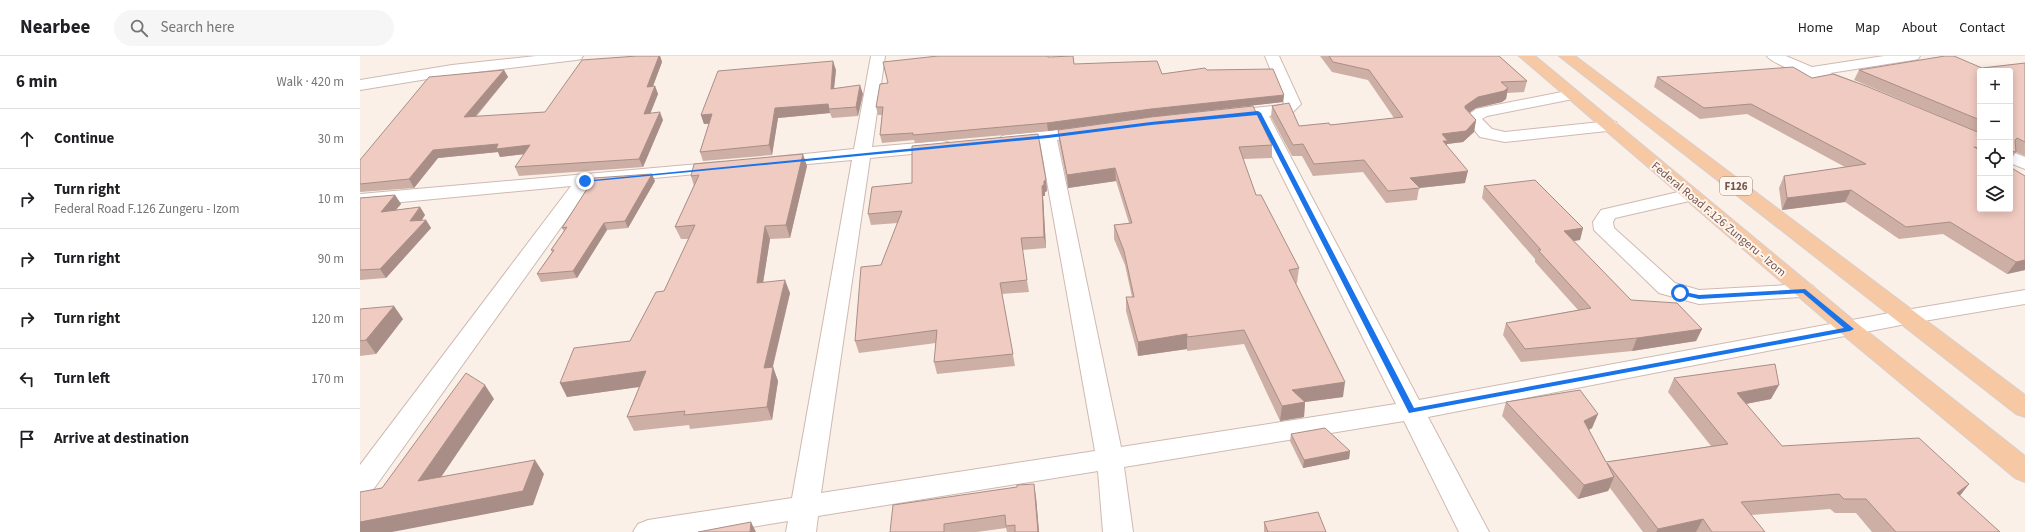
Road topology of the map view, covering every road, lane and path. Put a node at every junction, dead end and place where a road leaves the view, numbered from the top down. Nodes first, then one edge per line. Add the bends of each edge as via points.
1 (478, 56) edge
2 (576, 56) edge
3 (878, 56) edge
4 (1272, 56) edge
5 (1526, 56) edge
6 (1566, 56) edge
7 (1774, 56) edge
8 (1913, 56) edge
9 (1811, 72) junction
10 (360, 73) edge
11 (360, 85) edge
12 (1867, 92) edge
13 (1572, 95) junction
14 (1258, 113) junction
15 (1212, 117) edge
16 (1610, 126) junction
17 (1104, 130) edge
18 (1048, 137) junction
19 (994, 142) edge
20 (956, 145) edge
21 (863, 153) junction
22 (2013, 158) edge
23 (759, 163) edge
24 (2025, 164) edge
25 (736, 166) edge
26 (585, 181) junction
27 (1691, 195) junction
28 (360, 200) edge
29 (1805, 291) junction
30 (2025, 297) edge
31 (1906, 317) junction
32 (1850, 329) junction
33 (2025, 408) edge
34 (1412, 411) junction
35 (1110, 460) junction
36 (2025, 470) edge
37 (360, 486) edge
38 (805, 507) junction
39 (648, 532) edge
40 (801, 532) edge
41 (1118, 532) edge
42 (1474, 532) edge

1 - 10 street
2 - 11 street via 452,70
3 - 21 street
4 - 14 street via 1293,104 1287,109
5 - 13 main road, Federal Road F.126 Zungeru - Izom
6 - 31 main road, F126
7 - 9 street
8 - 9 street
9 - 12 street
13 - 16 main road, Federal Road F.126 Zungeru - Izom
13 - 16 street via 1482,112 1472,118 1486,133 1505,137
14 - 15 street
14 - 34 street
16 - 27 main road, Federal Road F.126 Zungeru - Izom
17 - 18 street
18 - 19 street
18 - 35 street
20 - 21 street
21 - 23 street
21 - 38 street
22 - 24 street
25 - 26 street
26 - 28 street
26 - 37 street
27 - 29 main road, Federal Road F.126 Zungeru - Izom
27 - 29 street via 1608,214 1603,222 1604,230 1667,288 1680,293 1699,297
29 - 32 main road, Federal Road F.126 Zungeru - Izom
30 - 31 street
31 - 32 street
31 - 33 main road, F126
32 - 34 street
32 - 36 main road, Federal Road F.126 Zungeru - Izom
34 - 35 street
34 - 42 street
35 - 38 street
35 - 41 street
38 - 39 street
38 - 40 street

